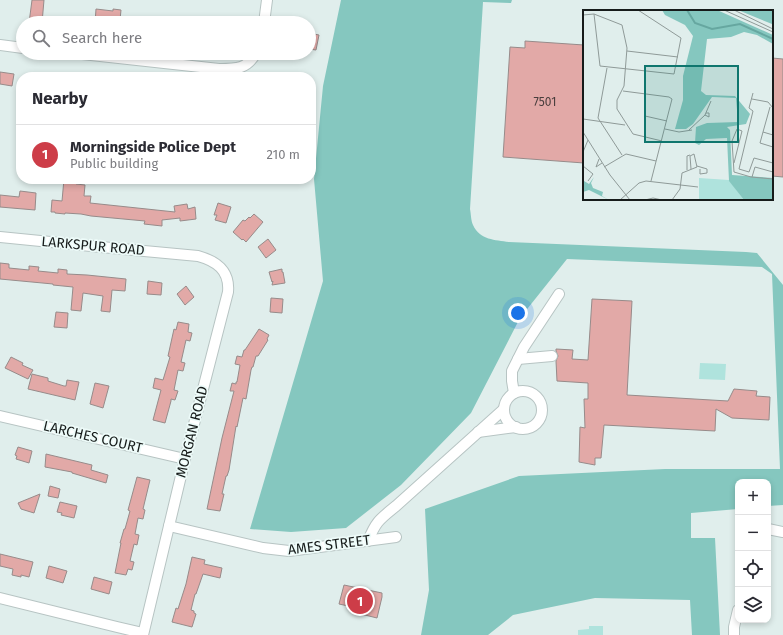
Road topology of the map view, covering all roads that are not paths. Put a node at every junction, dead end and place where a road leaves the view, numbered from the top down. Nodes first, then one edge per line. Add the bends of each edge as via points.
1 (267, 0) edge
2 (265, 16) edge
3 (0, 45) edge
4 (16, 47) edge
5 (135, 60) edge
6 (250, 60) edge
7 (0, 237) edge
8 (187, 254) joint
9 (559, 294) dead end
10 (552, 356) dead end
11 (518, 359) junction
12 (514, 393) junction
13 (504, 409) junction
14 (0, 416) edge
15 (516, 427) junction
16 (478, 432) junction
17 (185, 459) junction
18 (169, 526) junction
19 (771, 528) edge
20 (783, 532) edge
21 (396, 537) dead end
22 (368, 541) junction
23 (0, 598) edge
24 (735, 623) edge
25 (143, 634) edge
26 (734, 635) edge

1 - 2 street
3 - 4 street
5 - 6 street via 220,69 244,67
7 - 8 street, LARKSPUR ROAD
8 - 17 street, MORGAN ROAD via 207,258 221,267 228,280 228,287
9 - 11 street
10 - 11 street
11 - 12 street via 512,371
12 - 13 street via 505,402
12 - 15 street via 521,391 534,394 541,403 542,410 538,422 534,425 522,429
13 - 15 street via 507,420
13 - 16 street
14 - 17 street, LARCHES COURT
15 - 16 street
16 - 22 street via 380,519 373,527
17 - 18 street, MORGAN ROAD
18 - 22 street, AMES STREET via 263,548 289,551
18 - 25 street, MORGAN ROAD
19 - 20 street
21 - 22 street, AMES STREET
23 - 25 street
24 - 26 street

